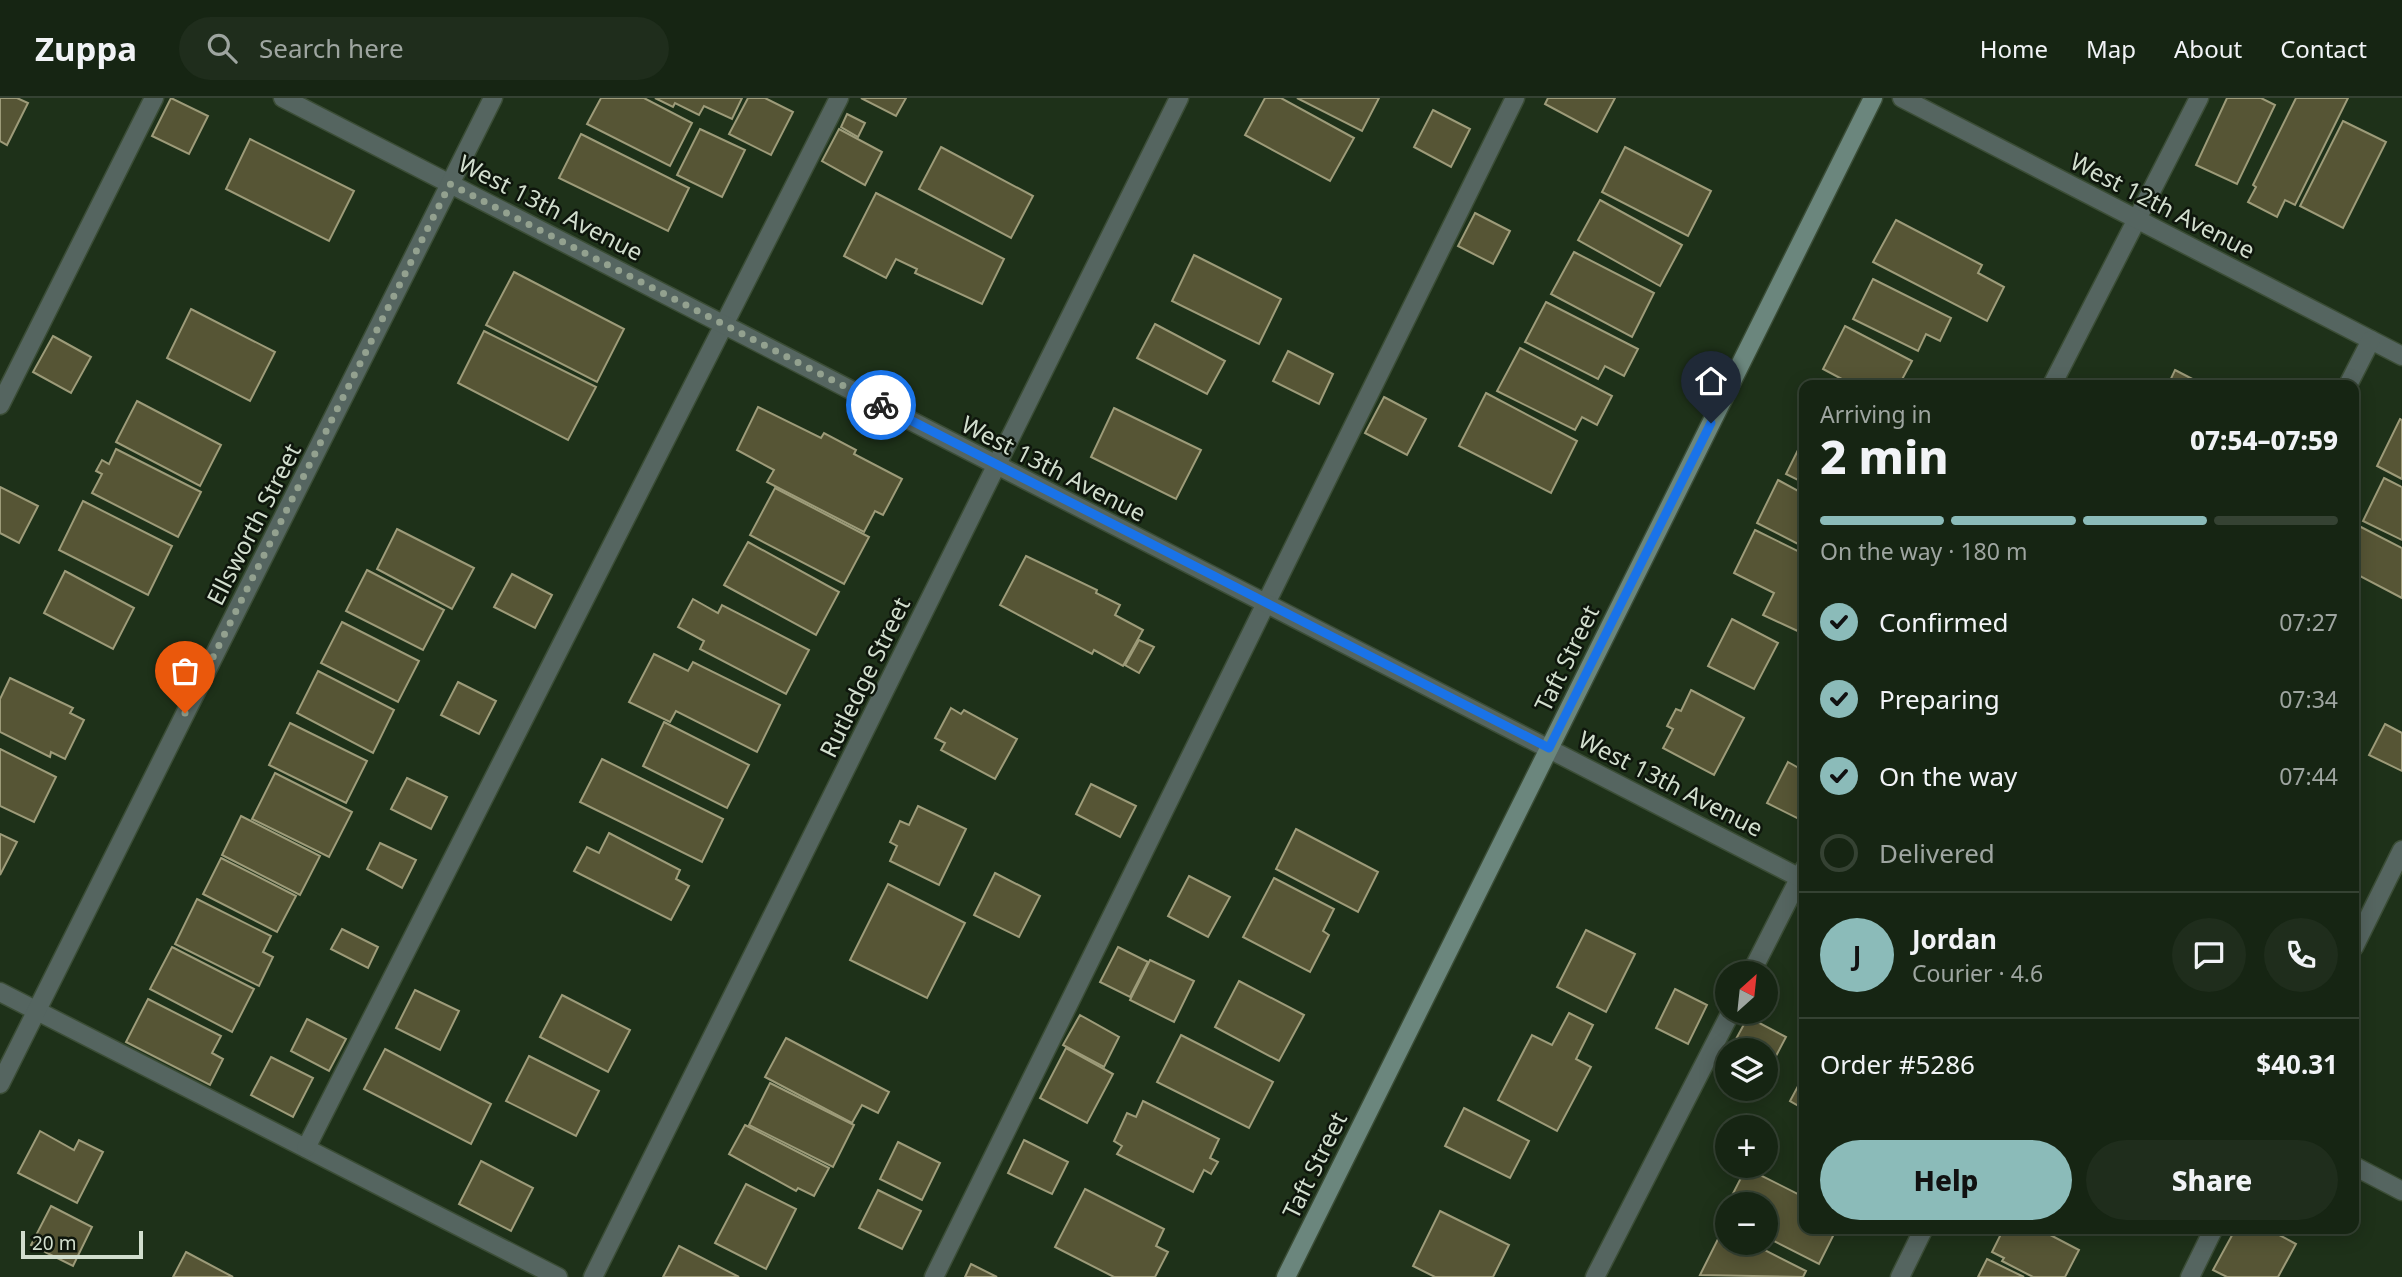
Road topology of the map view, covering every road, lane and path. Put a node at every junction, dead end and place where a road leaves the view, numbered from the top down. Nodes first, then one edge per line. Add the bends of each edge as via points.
1 (154, 98) edge
2 (283, 98) edge
3 (493, 98) edge
4 (839, 98) edge
5 (1179, 98) edge
6 (1516, 98) edge
7 (1873, 98) edge
8 (1902, 98) edge
9 (2199, 98) edge
10 (450, 184) junction
11 (2137, 219) junction
12 (726, 324) junction
13 (2371, 340) junction
14 (2402, 356) edge
15 (2055, 380) edge
16 (2351, 380) edge
17 (0, 405) edge
18 (996, 466) junction
19 (1267, 604) junction
20 (1549, 748) junction
21 (2402, 850) edge
22 (1799, 873) edge
23 (1799, 883) edge
24 (2359, 937) edge
25 (1757, 961) edge
26 (0, 992) edge
27 (37, 1010) junction
28 (1725, 1024) edge
29 (0, 1084) edge
30 (306, 1148) junction
31 (2359, 1169) edge
32 (2402, 1191) edge
33 (1921, 1234) edge
34 (2211, 1234) edge
35 (558, 1277) edge
36 (593, 1277) edge
37 (934, 1277) edge
38 (1286, 1277) edge
39 (1595, 1277) edge
40 (1900, 1277) edge
41 (2190, 1277) edge

1 - 17 street
2 - 10 street, West 13th Avenue
3 - 10 street, Ellsworth Street
4 - 12 street
5 - 18 street, Rutledge Street
6 - 19 street
7 - 20 street, Taft Street
8 - 11 street, West 12th Avenue
9 - 11 street
10 - 12 street, West 13th Avenue
10 - 27 street, Ellsworth Street
11 - 13 street, West 12th Avenue
11 - 15 street
12 - 18 street, West 13th Avenue
12 - 30 street
13 - 14 street, West 12th Avenue
13 - 16 street
18 - 19 street, West 13th Avenue
18 - 36 street, Rutledge Street
19 - 20 street, West 13th Avenue
19 - 37 street
20 - 22 street, West 13th Avenue
20 - 38 street, Taft Street
21 - 24 street
23 - 25 street
26 - 27 street
27 - 29 street, Ellsworth Street
27 - 30 street
28 - 39 street
30 - 35 street
31 - 32 street
33 - 40 street
34 - 41 street

